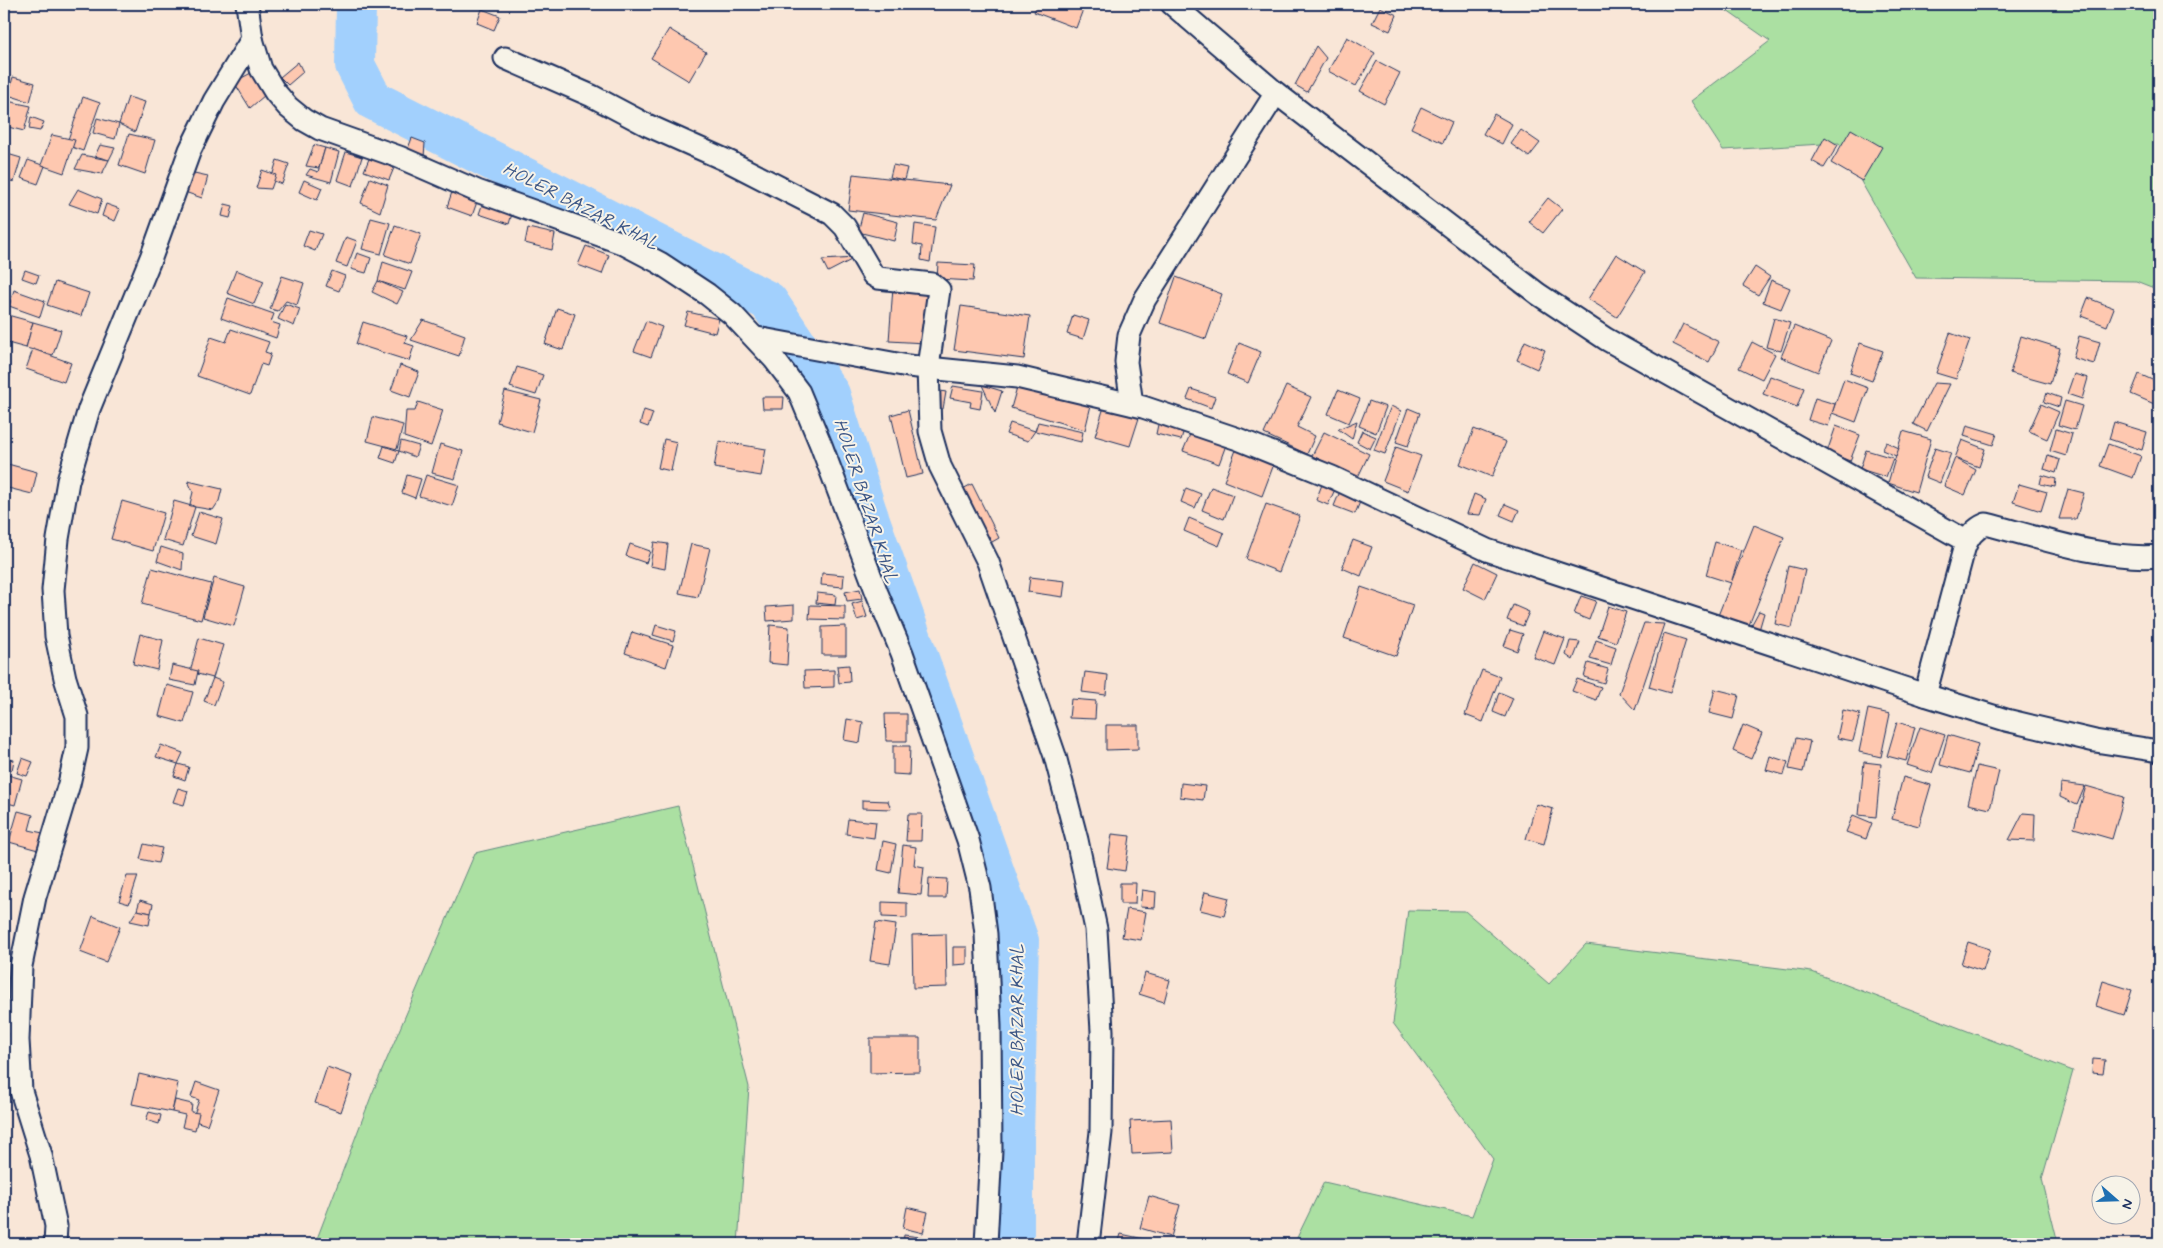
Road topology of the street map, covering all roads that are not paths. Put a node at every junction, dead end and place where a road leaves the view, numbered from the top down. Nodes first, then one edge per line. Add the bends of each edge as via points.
1 (246, 4) edge
2 (1172, 4) edge
3 (252, 39) junction
4 (505, 58) dead end
5 (1276, 93) junction
6 (764, 339) junction
7 (928, 366) junction
8 (1132, 404) junction
9 (1966, 541) junction
10 (2159, 556) edge
11 (1924, 695) junction
12 (2159, 750) edge
13 (55, 1244) edge
14 (986, 1244) edge
15 (1088, 1244) edge

1 - 3 street
2 - 5 street
3 - 6 street via 261,69 275,92 304,120 477,191 622,242 660,262 708,294
3 - 13 street via 214,101 190,150 90,409 68,481 58,539 53,590 56,636 77,716 77,748 70,784 34,897 20,966 18,1040 21,1091 41,1155 56,1226
4 - 7 street via 592,96 832,214 845,227 873,276 932,284 939,290
5 - 8 street via 1145,299 1129,335 1126,362
5 - 9 street via 1538,294 1606,339
6 - 7 street via 908,366
6 - 14 street via 799,392 821,445 902,653 968,840 978,878 986,934 990,1026 991,1150
7 - 8 street via 1017,377
7 - 15 street via 930,432 940,466 988,562 1056,756 1096,929 1102,1031 1101,1132
8 - 11 street via 1238,439 1332,477 1487,550
9 - 10 street via 1978,527 1986,524 2096,551 2144,558
9 - 11 street
11 - 12 street via 2006,720 2095,740

